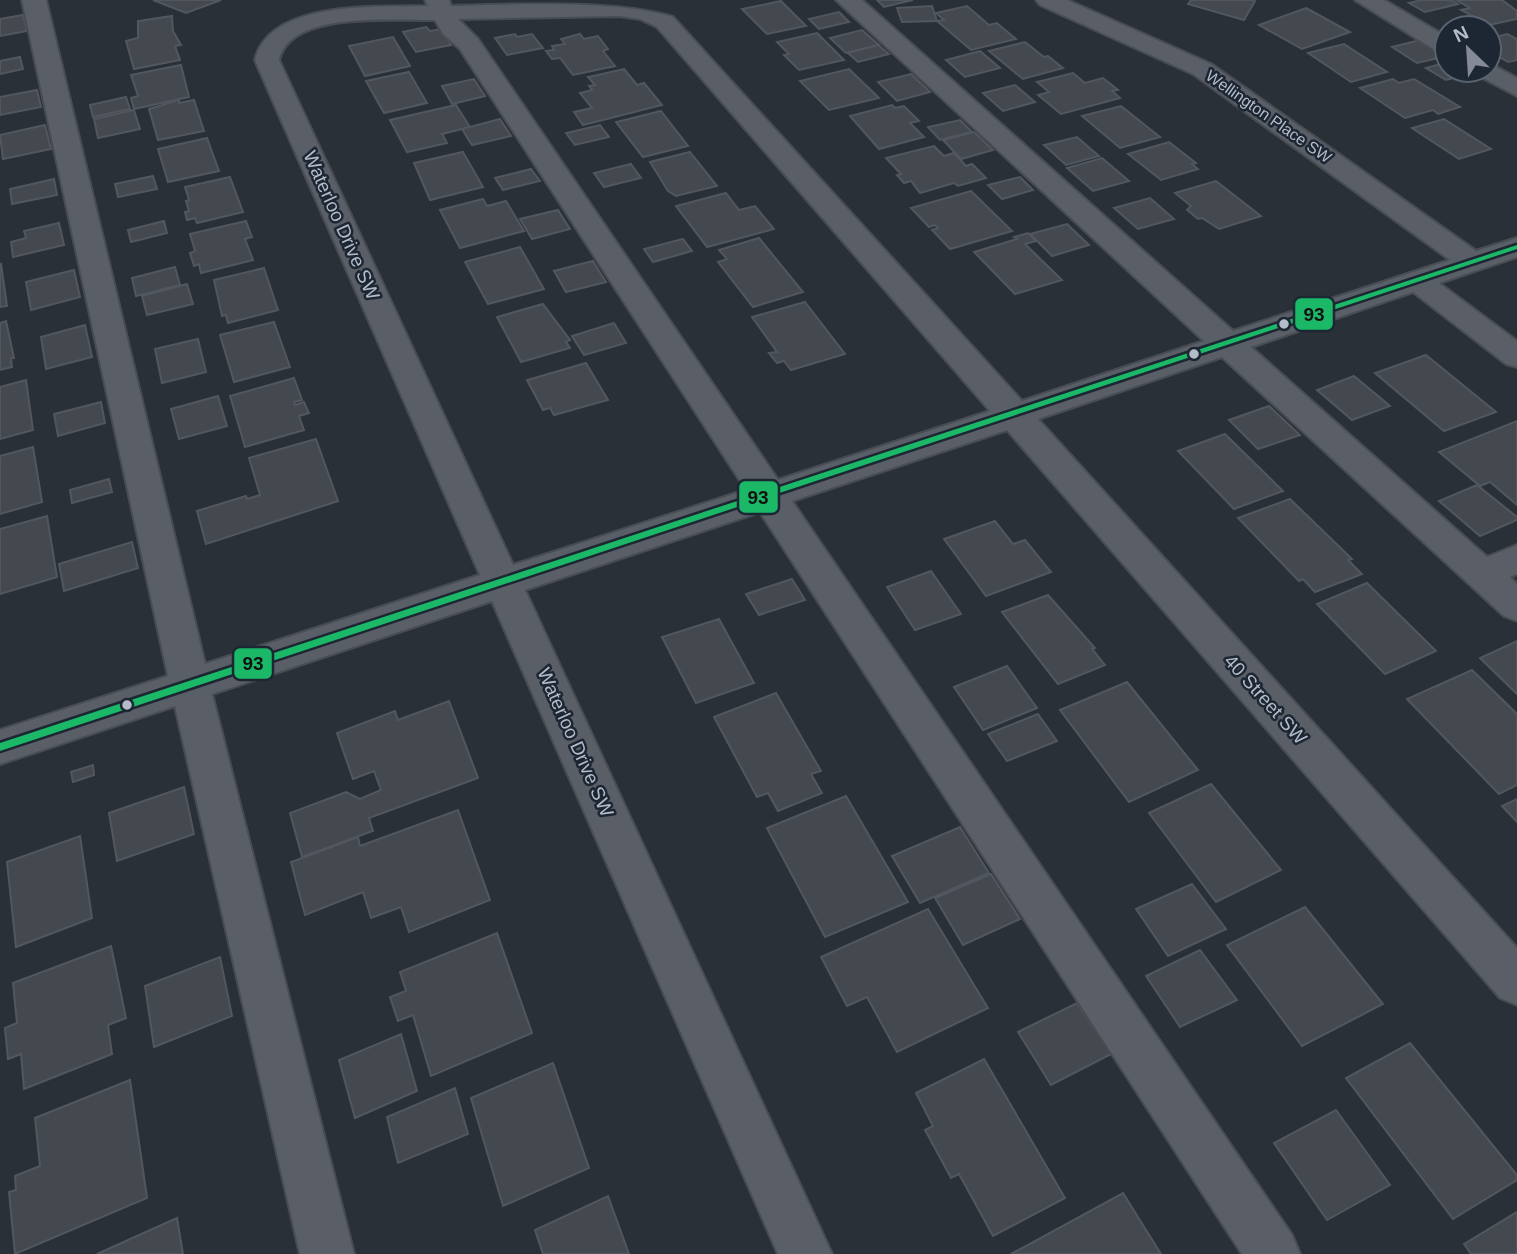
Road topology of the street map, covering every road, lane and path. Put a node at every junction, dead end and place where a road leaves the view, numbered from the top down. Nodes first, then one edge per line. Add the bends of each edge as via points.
1 (34, 0) edge
2 (848, 0) edge
3 (1048, 0) edge
4 (1367, 0) edge
5 (440, 6) edge
6 (1433, 39) edge
7 (1517, 247) edge
8 (1472, 262) junction
9 (1416, 280) junction
10 (1225, 343) junction
11 (1517, 356) edge
12 (1015, 415) junction
13 (770, 495) junction
14 (1517, 559) edge
15 (1482, 574) junction
16 (504, 582) junction
17 (1517, 606) edge
18 (190, 684) junction
19 (0, 747) edge
20 (1517, 982) edge
21 (327, 1254) edge
22 (805, 1254) edge
23 (1273, 1254) edge

1 - 18 street
2 - 10 street
3 - 8 street, Wellington Place SW via 1202,69
4 - 6 street
5 - 12 street, Waterloo Drive SW via 619,9 665,22
5 - 13 street via 451,29 469,44
5 - 16 street, Waterloo Drive SW via 299,25 278,38 267,60
7 - 8 street
8 - 9 street
9 - 10 street
9 - 11 street
10 - 12 street
10 - 15 street
12 - 13 street
12 - 20 street, 40 Street SW
13 - 16 street
13 - 23 street
14 - 15 street
15 - 17 street
16 - 18 street
16 - 22 street, Waterloo Drive SW
18 - 19 street
18 - 21 street

